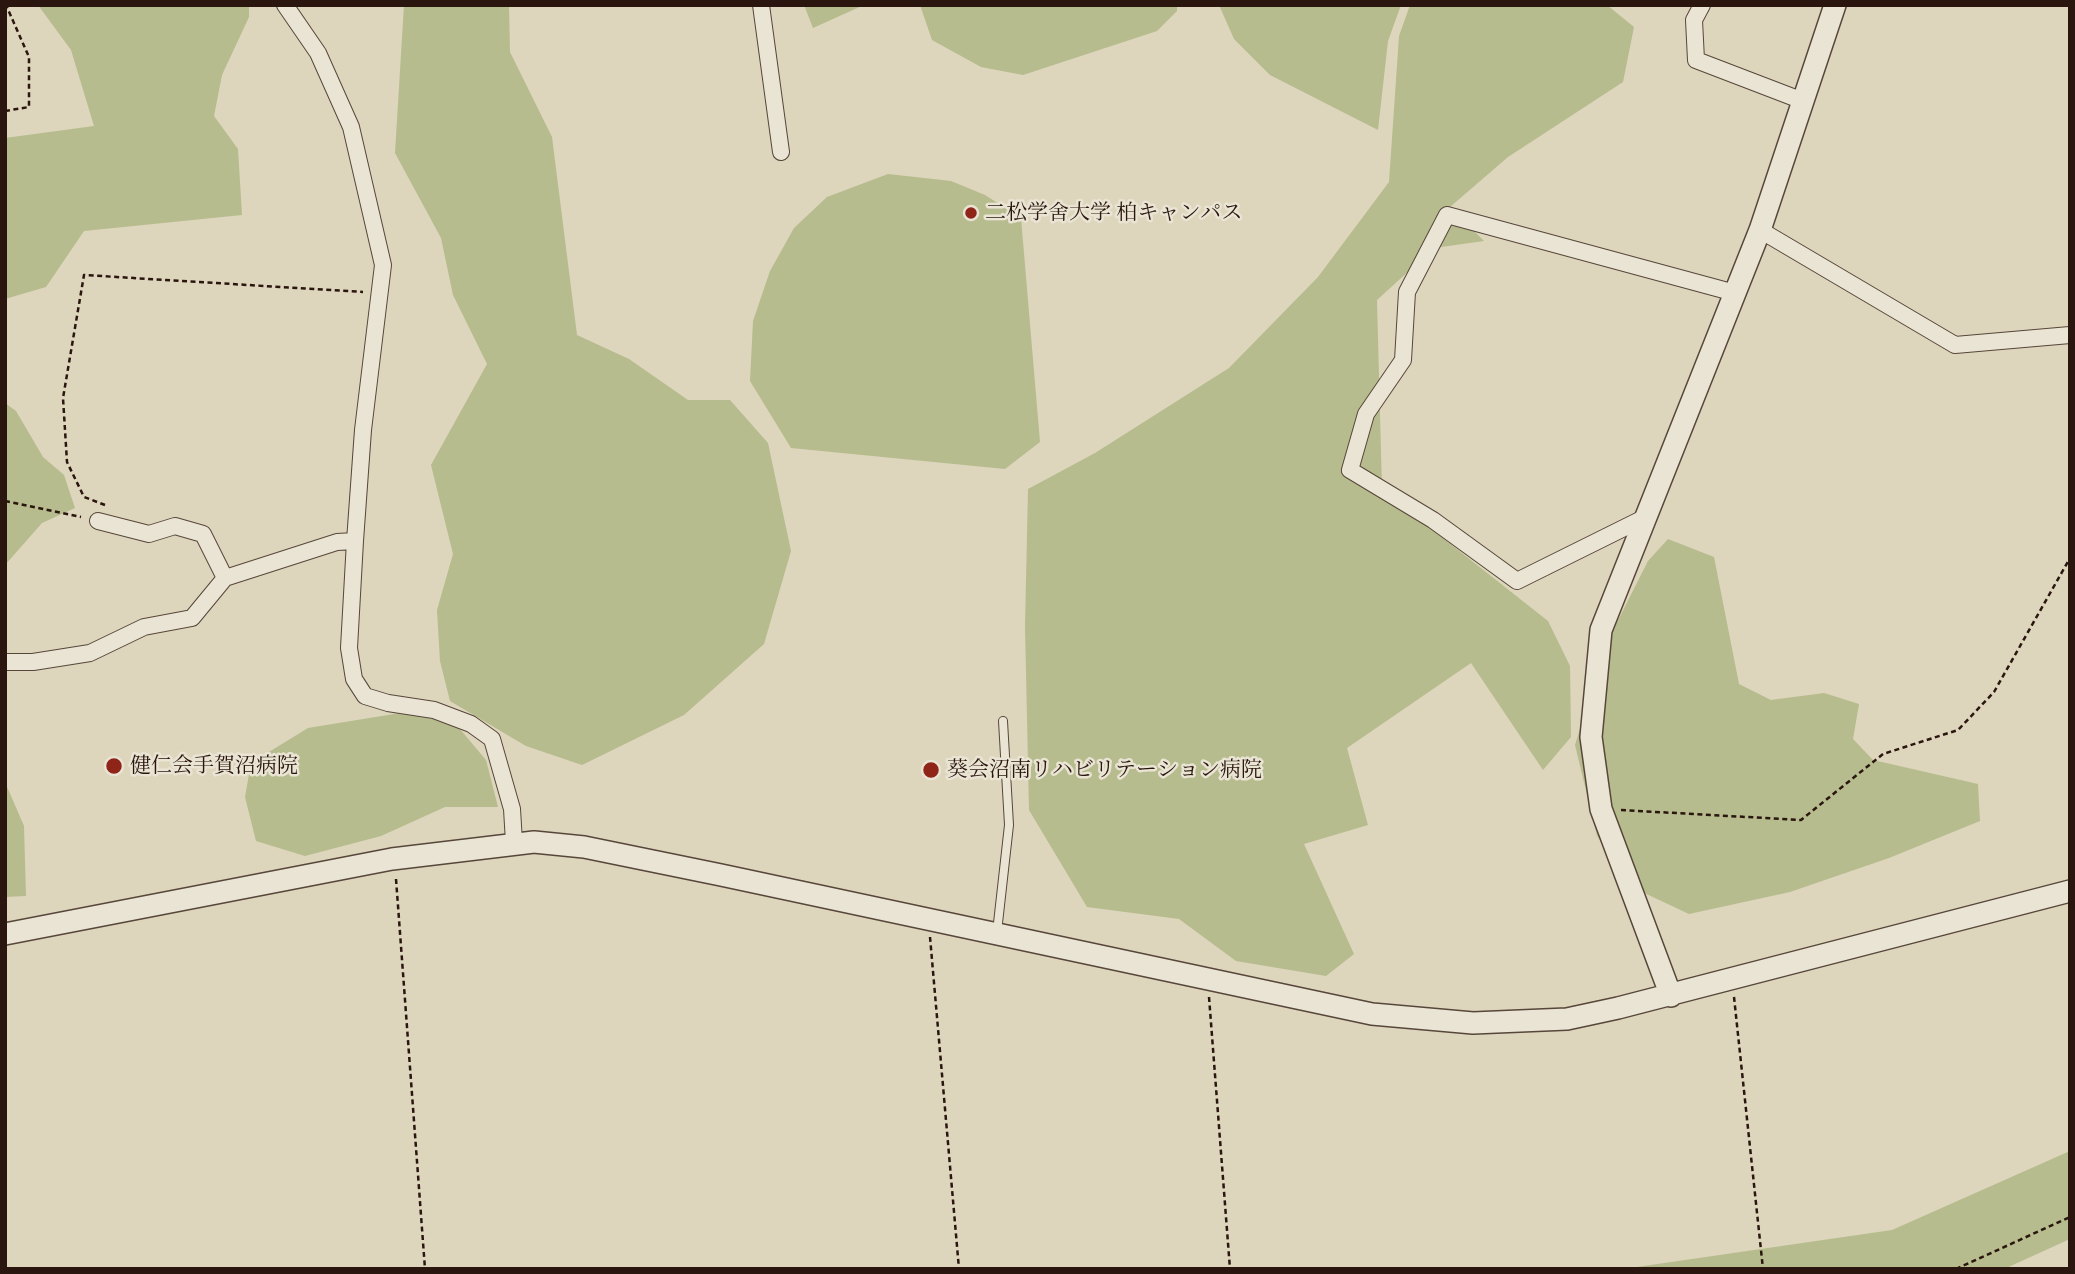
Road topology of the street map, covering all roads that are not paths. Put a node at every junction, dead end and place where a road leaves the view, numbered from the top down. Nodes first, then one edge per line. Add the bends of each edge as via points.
1 (285, 5) edge
2 (761, 5) edge
3 (1702, 5) edge
4 (1835, 5) edge
5 (1803, 101) junction
6 (781, 152) dead end
7 (1760, 230) junction
8 (1735, 293) junction
9 (2070, 335) edge
10 (1646, 517) junction
11 (98, 521) road end
12 (355, 541) junction
13 (225, 578) junction
14 (5, 662) edge
15 (1003, 721) dead end
16 (514, 842) junction
17 (2070, 891) edge
18 (997, 932) junction
19 (5, 934) edge
20 (1671, 996) junction

1 - 12 street via 318,53 351,127 383,265
2 - 6 street
3 - 5 street via 1694,20 1696,61
4 - 5 street
5 - 7 street
7 - 8 street
7 - 9 street via 1955,345
8 - 10 street
8 - 10 street via 1447,215 1407,292 1403,360 1366,414 1350,470 1433,520 1517,581
10 - 20 street via 1601,630 1591,737 1601,809
11 - 13 street via 149,534 175,526 203,534
12 - 13 street via 337,542
12 - 16 street via 349,648 354,680 366,696 434,710 471,724 492,739 512,809
13 - 14 street via 192,618 144,627 90,653
15 - 18 lane via 1009,825
16 - 18 street via 584,847
16 - 19 street via 392,859
17 - 20 street
18 - 20 street via 1372,1014 1473,1023 1567,1018

